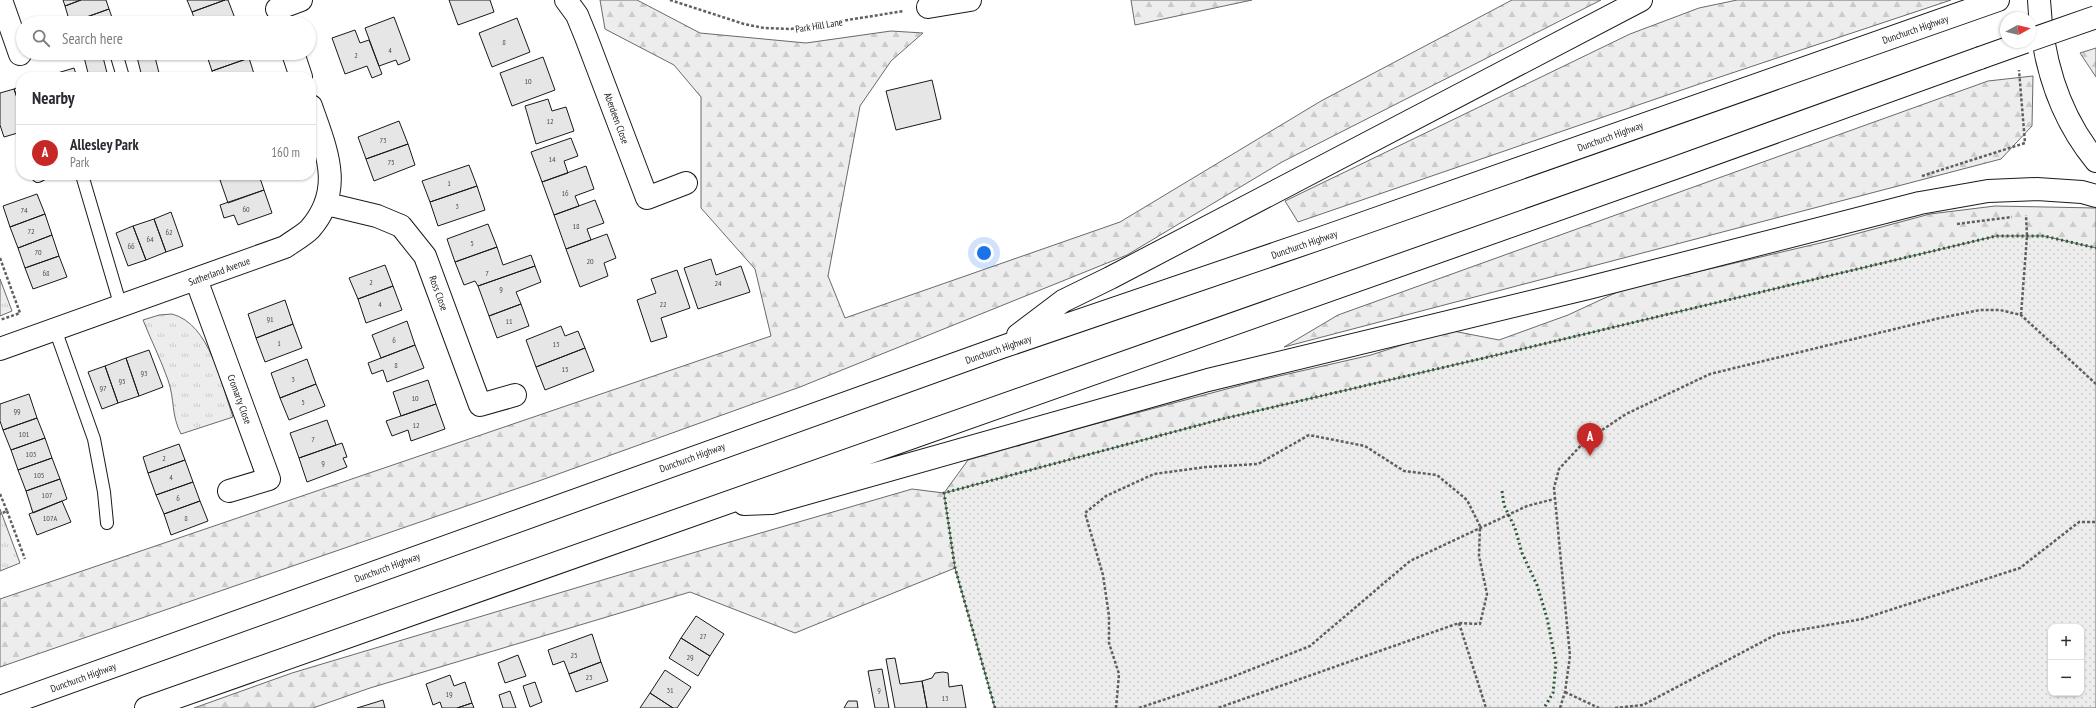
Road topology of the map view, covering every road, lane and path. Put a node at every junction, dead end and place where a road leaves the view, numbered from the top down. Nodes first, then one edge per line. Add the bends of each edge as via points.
1 (0, 0) edge
2 (301, 0) edge
3 (566, 0) edge
4 (670, 0) edge
5 (970, 0) edge
6 (1641, 0) edge
7 (1998, 0) edge
8 (2039, 0) edge
9 (928, 7) joint
10 (278, 11) edge
11 (2096, 17) edge
12 (2036, 38) edge
13 (16, 43) edge
14 (2008, 48) edge
15 (118, 60) edge
16 (295, 60) edge
17 (2019, 65) dead end
18 (122, 72) edge
19 (299, 72) edge
20 (316, 120) edge
21 (2096, 161) edge
22 (1915, 178) dead end
23 (83, 180) edge
24 (686, 183) dead end
25 (2096, 196) edge
26 (327, 204) junction
27 (1956, 224) dead end
28 (0, 258) edge
29 (196, 279) junction
30 (121, 307) junction
31 (2021, 315) junction
32 (0, 320) edge
33 (54, 330) junction
34 (1002, 347) junction
35 (0, 349) edge
36 (2096, 384) edge
37 (515, 395) dead end
38 (229, 491) dead end
39 (0, 494) edge
40 (1554, 499) junction
41 (723, 505) junction
42 (7, 511) junction
43 (0, 514) edge
44 (2096, 522) edge
45 (107, 523) dead end
46 (1480, 526) junction
47 (25, 559) dead end
48 (1459, 623) junction
49 (1565, 692) junction
50 (0, 707) edge
51 (146, 708) edge
52 (1116, 708) edge
53 (1139, 708) edge
54 (1218, 708) edge
55 (1486, 708) edge
56 (1560, 708) edge
57 (1599, 708) edge
58 (1615, 708) edge

1 - 13 main road
2 - 10 main road
3 - 24 main road, Aberdeen Close via 577,14 647,198
4 - 9 path, Park Hill Lane via 744,24 791,29
5 - 9 main road
6 - 34 main road via 1063,301
7 - 34 main road, Dunchurch Highway via 1328,236
8 - 21 main road via 2041,32 2049,71 2065,114
11 - 12 main road, bridge
14 - 41 main road, bridge
15 - 18 lane
16 - 19 main road
17 - 22 path via 2025,143
20 - 26 main road, Sutherland Avenue via 328,155 330,184
23 - 30 lane
25 - 41 main road via 2082,192 1988,191 1920,203 1588,288 1208,380 772,503
26 - 29 main road, Sutherland Avenue via 309,230 285,247
26 - 37 main road, Ross Close via 377,216 401,226 425,256 480,405
27 - 31 path via 2026,215 2027,236
28 - 32 path via 20,313
29 - 30 main road, Sutherland Avenue
29 - 38 main road, Cromarty Close via 269,479
30 - 33 main road, Sutherland Avenue
31 - 36 path
31 - 40 path via 2000,310 1973,312 1710,374 1626,414 1584,442 1559,469
33 - 35 main road, Sutherland Avenue
33 - 45 lane via 94,439
34 - 50 main road, Dunchurch Highway
39 - 42 path
40 - 46 path via 1526,506
40 - 49 path via 1570,656
41 - 51 main road
42 - 43 path
42 - 47 path
44 - 58 path via 2079,522 2020,568 1862,619 1778,634 1643,705
46 - 48 path via 1479,556 1487,594 1480,624
46 - 52 path via 1468,500 1437,475 1404,471 1365,446 1309,436 1258,464 1154,474 1106,496 1085,513 1103,575 1109,616 1109,643 1119,674
46 - 53 path via 1410,561 1310,646 1232,677
48 - 54 path
48 - 55 path
49 - 56 path
49 - 57 path

